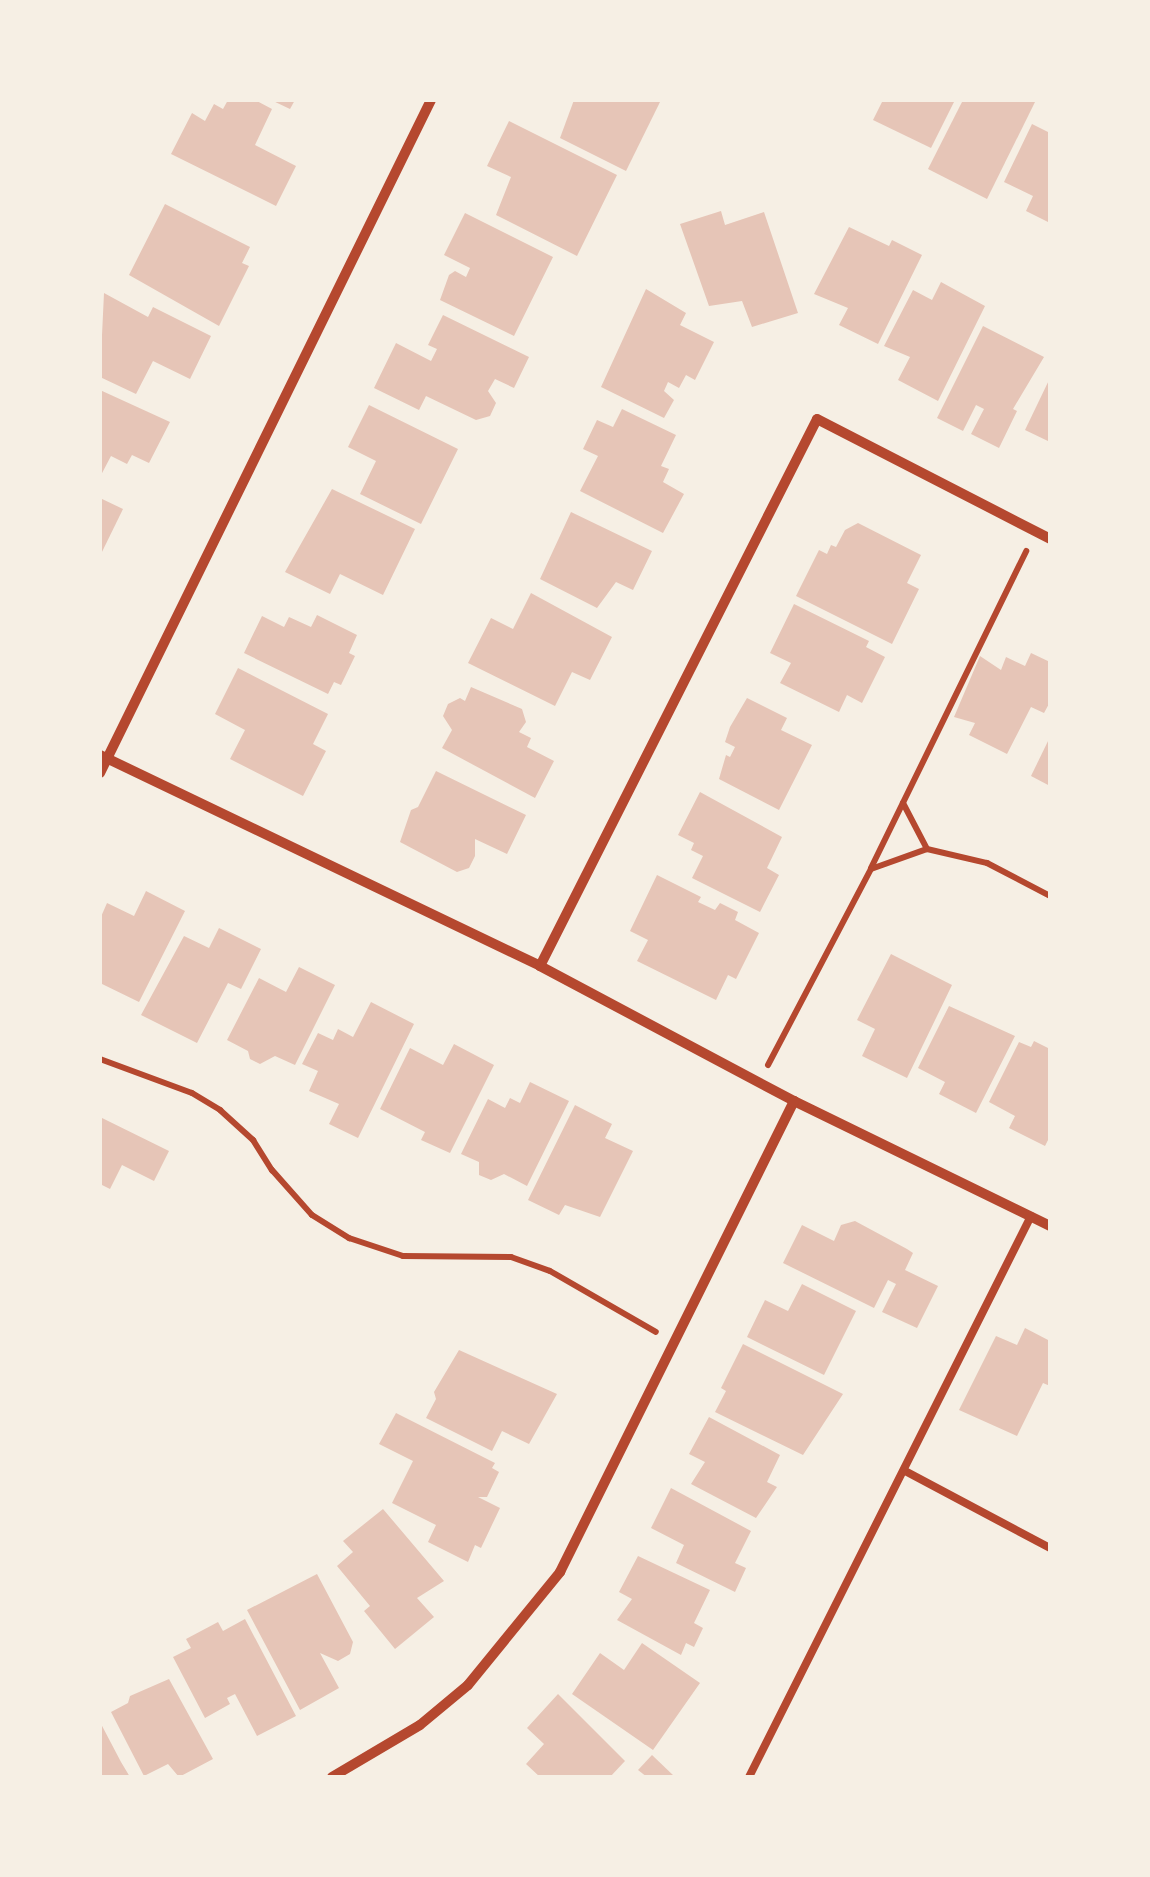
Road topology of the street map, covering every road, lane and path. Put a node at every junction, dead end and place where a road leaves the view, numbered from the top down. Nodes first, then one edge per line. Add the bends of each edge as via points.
1 (431, 100) edge
2 (1036, 532) junction
3 (1050, 539) edge
4 (104, 757) edge
5 (100, 773) edge
6 (903, 803) junction
7 (927, 849) junction
8 (870, 869) junction
9 (1050, 896) edge
10 (540, 966) junction
11 (100, 1060) edge
12 (759, 1082) junction
13 (794, 1101) junction
14 (1031, 1216) junction
15 (1050, 1226) edge
16 (674, 1342) junction
17 (906, 1472) junction
18 (1050, 1548) edge
19 (332, 1777) edge
20 (749, 1777) edge

1 - 4 street
2 - 3 street
2 - 6 path
2 - 10 street via 817,419
4 - 5 street
4 - 10 street
6 - 7 path
6 - 8 path
7 - 8 path
7 - 9 path via 987,863
8 - 12 path
10 - 12 street
11 - 16 path via 220,1110 254,1140 312,1214 349,1238 403,1256 511,1257 550,1271
12 - 13 street
13 - 14 street
13 - 16 street
14 - 15 street
14 - 17 lane
16 - 19 street via 560,1572 512,1635 420,1726
17 - 18 lane
17 - 20 lane

